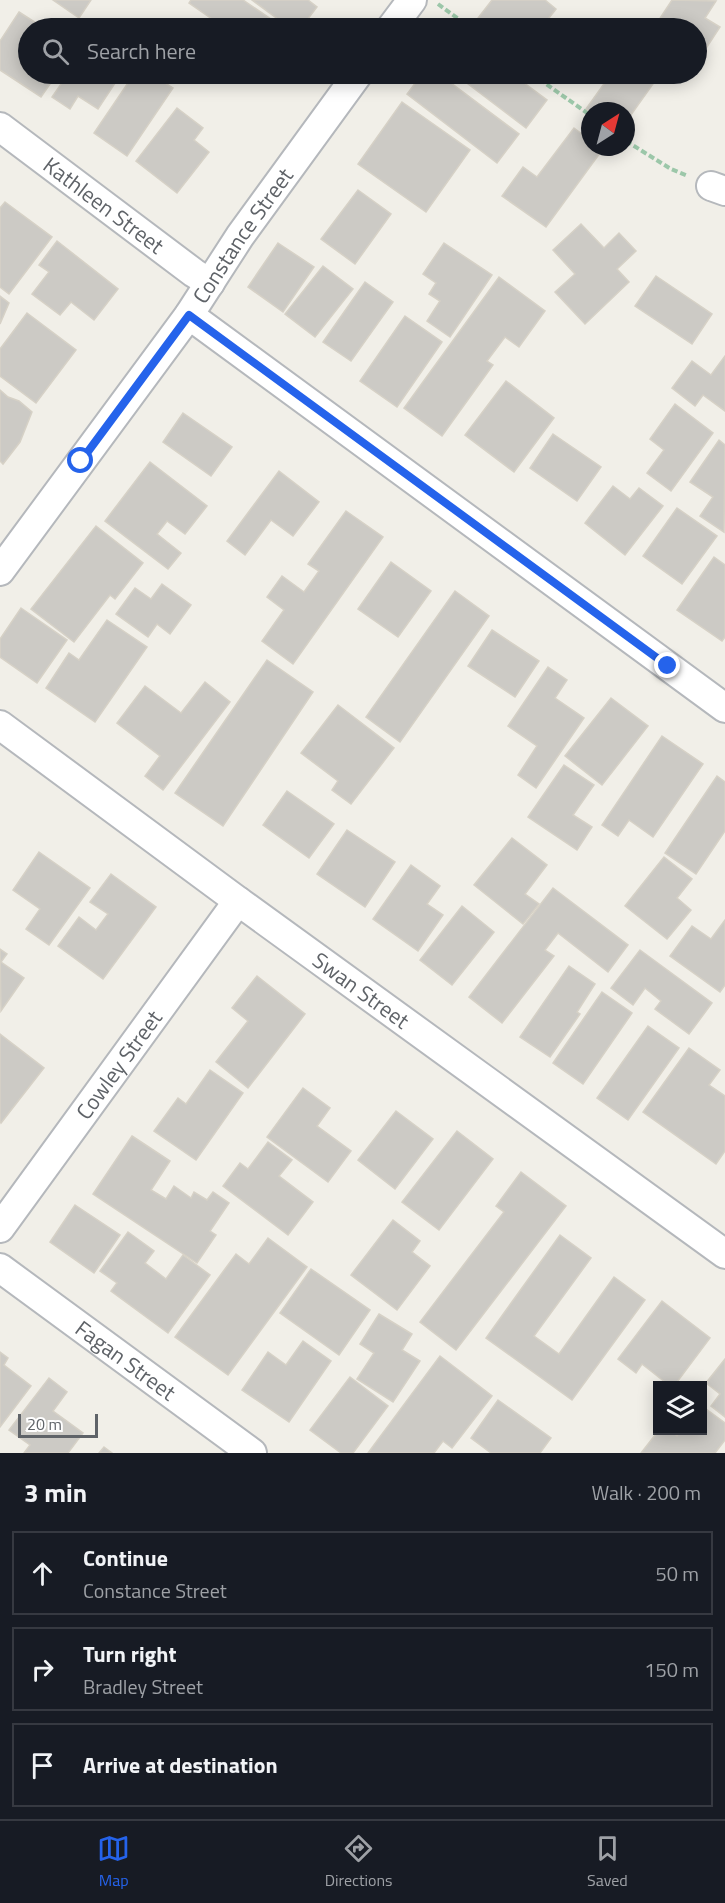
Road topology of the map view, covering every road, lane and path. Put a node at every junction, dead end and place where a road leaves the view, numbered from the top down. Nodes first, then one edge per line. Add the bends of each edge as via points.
1 (412, 0) edge
2 (433, 0) edge
3 (398, 18) edge
4 (457, 18) edge
5 (351, 84) edge
6 (546, 84) edge
7 (581, 109) edge
8 (0, 127) edge
9 (635, 147) edge
10 (718, 189) edge
11 (210, 283) junction
12 (189, 315) junction
13 (0, 571) edge
14 (725, 708) edge
15 (0, 724) edge
16 (238, 901) junction
17 (0, 1228) edge
18 (725, 1254) edge
19 (0, 1268) edge
20 (252, 1453) edge

1 - 3 street
2 - 4 path
5 - 11 street, Constance Street
6 - 7 path
8 - 11 street, Kathleen Street
9 - 10 path via 671,169
11 - 12 street, Constance Street
12 - 13 street, Constance Street
12 - 14 street
15 - 16 street, Swan Street
16 - 17 street, Cowley Street
16 - 18 street, Swan Street
19 - 20 street, Fagan Street

